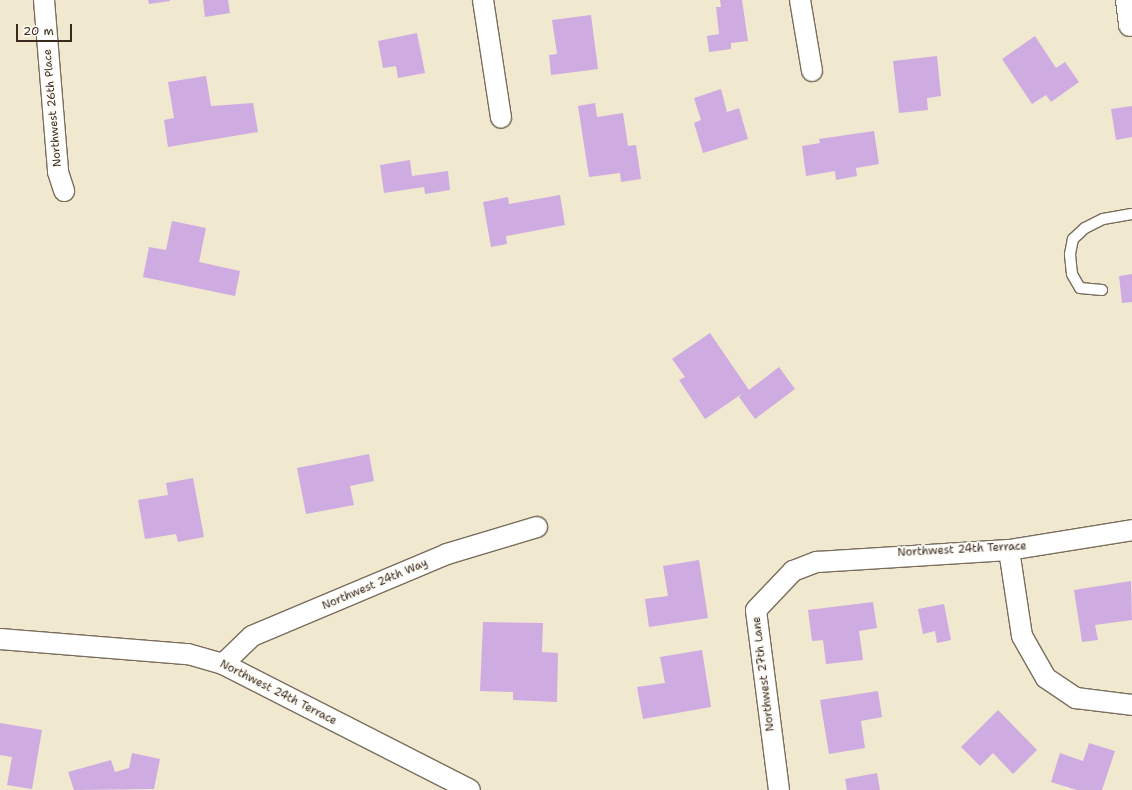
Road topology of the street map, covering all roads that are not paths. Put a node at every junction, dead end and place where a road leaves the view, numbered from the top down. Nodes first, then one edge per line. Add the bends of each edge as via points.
1 (44, 0) edge
2 (483, 0) edge
3 (800, 0) edge
4 (1126, 0) edge
5 (1129, 26) dead end
6 (812, 71) dead end
7 (501, 118) dead end
8 (64, 190) dead end
9 (1132, 214) edge
10 (1102, 290) dead end
11 (537, 527) dead end
12 (1132, 530) edge
13 (1009, 550) junction
14 (793, 572) joint
15 (0, 640) edge
16 (223, 664) junction
17 (1132, 705) edge
18 (470, 790) edge
19 (779, 790) edge

1 - 8 street, Northwest 26th Place via 58,172
2 - 7 street
3 - 6 street
4 - 5 street
9 - 10 lane via 1103,219 1085,228 1073,239 1070,254 1072,274 1080,288
11 - 16 street, Northwest 24th Way via 447,554 252,636
12 - 13 street, Northwest 24th Terrace
13 - 14 street, Northwest 24th Terrace via 882,555 817,562
13 - 17 street via 1022,636 1046,678 1076,698
14 - 19 street, Northwest 27th Lane via 756,610
15 - 16 street, Northwest 24th Terrace via 188,654
16 - 18 street, Northwest 24th Terrace

